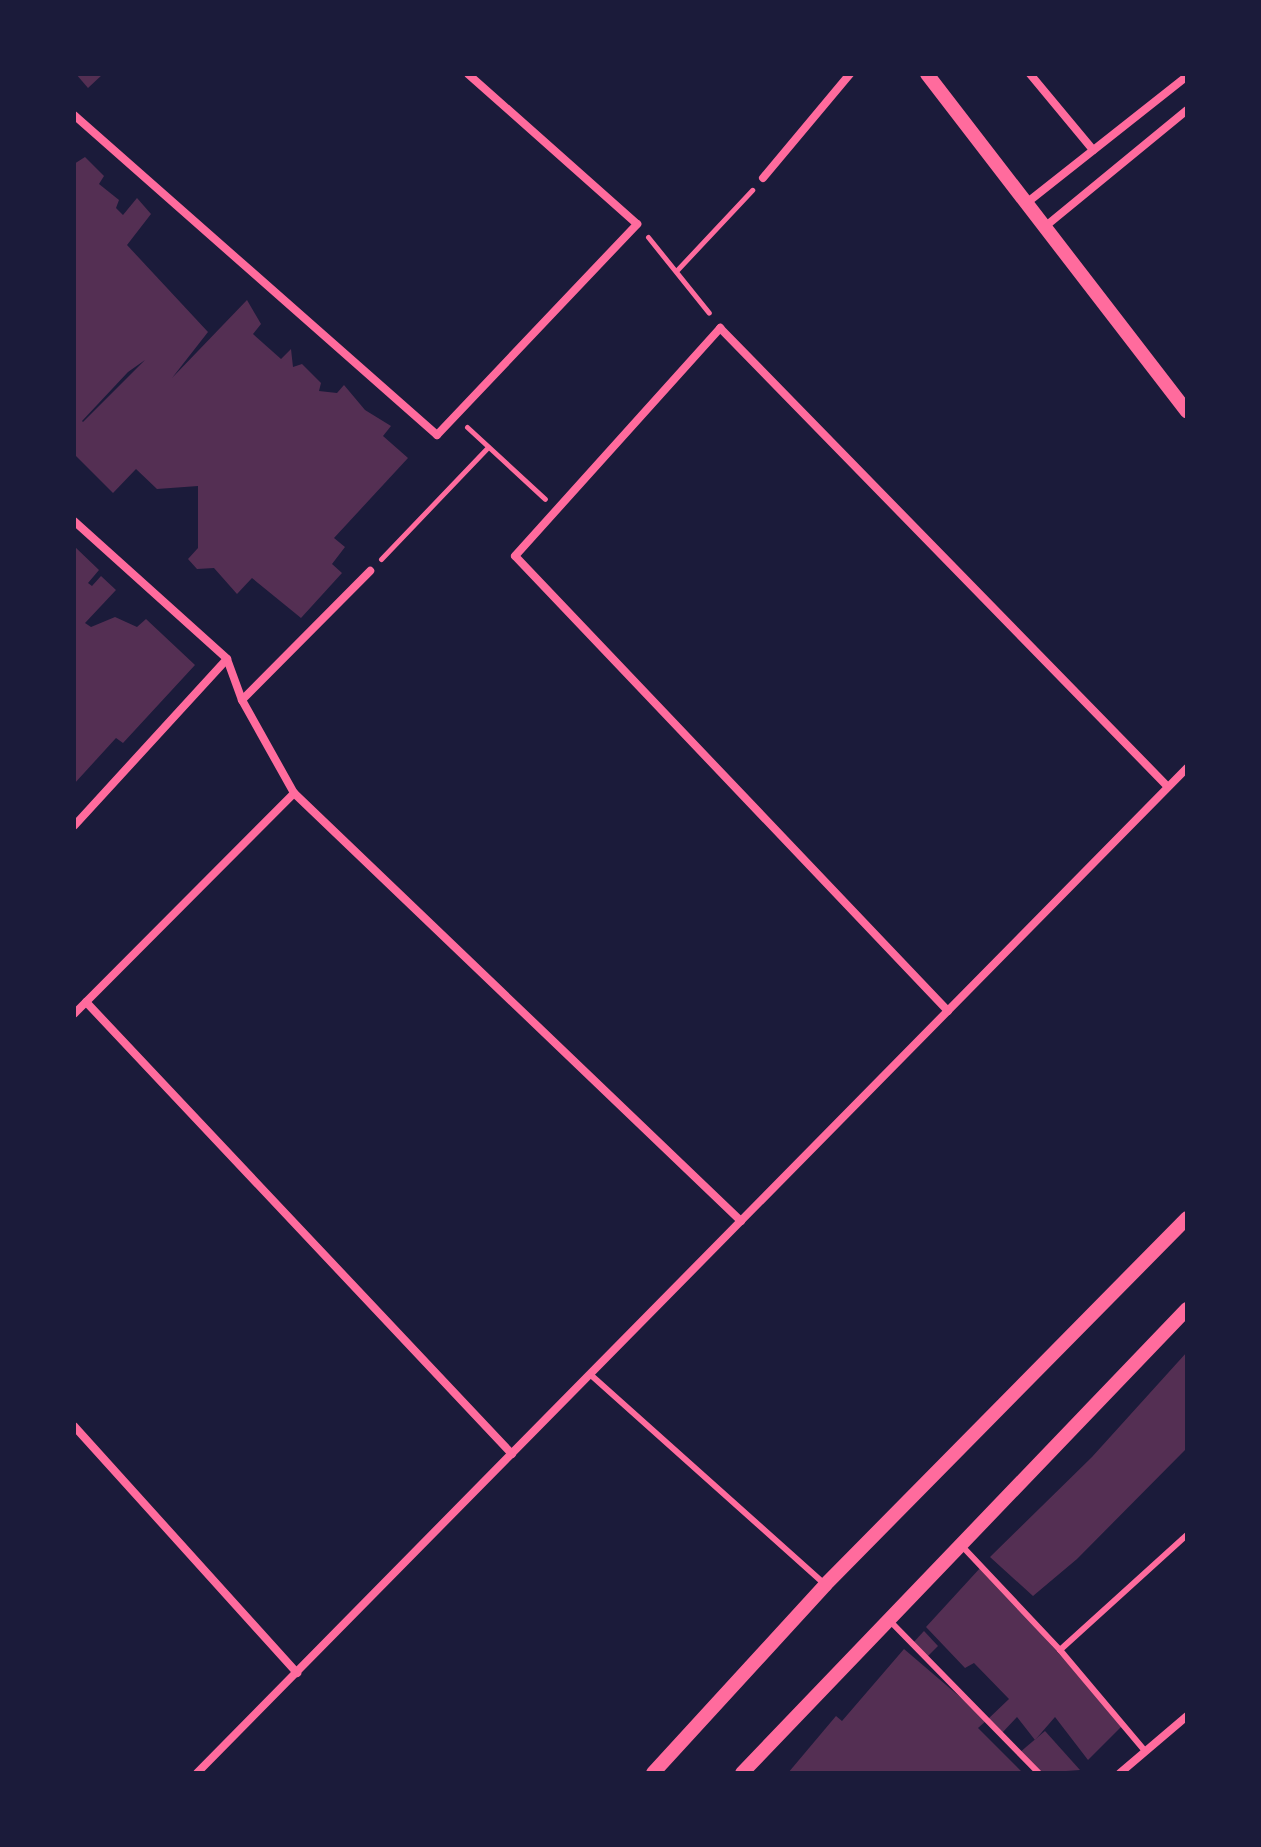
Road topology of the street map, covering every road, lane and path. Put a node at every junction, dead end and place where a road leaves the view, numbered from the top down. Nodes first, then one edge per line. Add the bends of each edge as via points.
1 (468, 74) edge
2 (850, 74) edge
3 (927, 74) edge
4 (1030, 74) edge
5 (1187, 76) edge
6 (1187, 110) edge
7 (74, 115) edge
8 (1093, 150) junction
9 (763, 178) joint
10 (1029, 201) junction
11 (637, 224) junction
12 (1047, 225) junction
13 (677, 270) junction
14 (720, 328) junction
15 (1187, 412) edge
16 (457, 418) junction
17 (488, 447) junction
18 (554, 508) junction
19 (74, 521) edge
20 (370, 571) joint
21 (227, 659) junction
22 (242, 700) junction
23 (1187, 768) edge
24 (1168, 787) junction
25 (294, 793) junction
26 (74, 826) edge
27 (86, 1002) junction
28 (948, 1011) junction
29 (74, 1014) edge
30 (1187, 1218) edge
31 (741, 1221) junction
32 (1187, 1309) edge
33 (592, 1376) junction
34 (74, 1426) edge
35 (512, 1454) junction
36 (1187, 1535) edge
37 (961, 1545) junction
38 (825, 1585) junction
39 (889, 1620) junction
40 (1060, 1650) junction
41 (297, 1673) junction
42 (1187, 1716) edge
43 (1145, 1751) junction
44 (197, 1773) edge
45 (653, 1773) edge
46 (742, 1773) edge
47 (1039, 1773) edge
48 (1120, 1773) edge

1 - 11 street
2 - 9 street
3 - 10 street
4 - 8 street
5 - 8 street
6 - 12 street
7 - 16 street via 437,435
8 - 10 street
9 - 13 path
10 - 12 street
11 - 13 path
11 - 16 street
12 - 15 street
13 - 14 path
14 - 18 street
14 - 24 street
16 - 17 path
17 - 18 path
17 - 20 path
18 - 28 street via 515,556
19 - 21 street
20 - 22 street
21 - 22 street
21 - 26 street
22 - 25 street
23 - 24 street
24 - 28 street
25 - 27 street
25 - 31 street
27 - 29 street
27 - 35 street
28 - 31 street
30 - 38 street
31 - 33 street
32 - 37 street
33 - 35 street
33 - 38 lane
34 - 41 street
35 - 41 street
36 - 40 lane
37 - 39 street
37 - 40 lane
38 - 45 street
39 - 46 street
39 - 47 lane
40 - 43 lane
41 - 44 street
42 - 43 street
43 - 48 street

